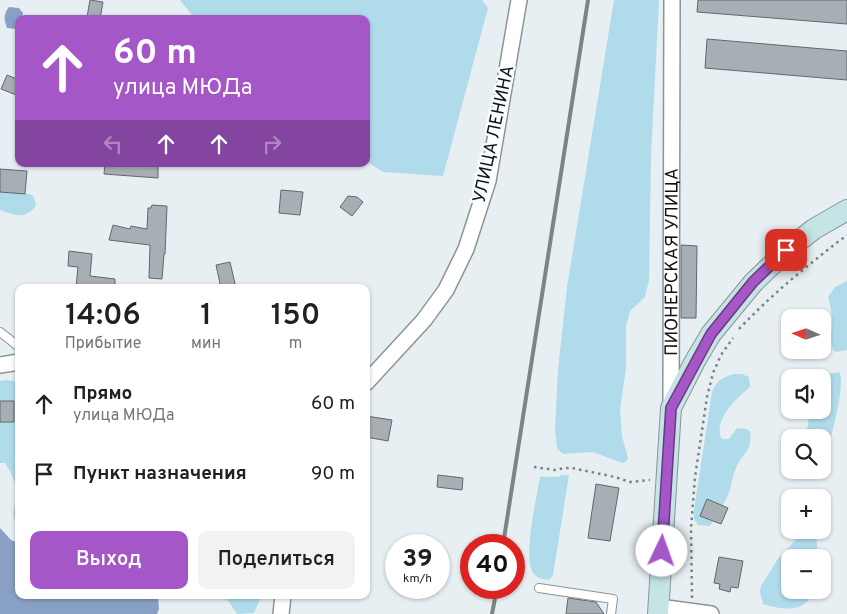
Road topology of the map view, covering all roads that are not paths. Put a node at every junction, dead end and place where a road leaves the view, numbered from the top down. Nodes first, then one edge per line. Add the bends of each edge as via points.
1 (519, 0) edge
2 (672, 0) edge
3 (847, 210) edge
4 (0, 332) edge
5 (15, 344) edge
6 (15, 363) edge
7 (0, 365) edge
8 (370, 379) edge
9 (671, 408) junction
10 (539, 588) dead end
11 (283, 599) edge
12 (659, 611) edge
13 (281, 614) edge
14 (612, 614) edge
15 (712, 614) edge

1 - 8 street, УЛИЦА ЛЕНИНА via 488,181 466,249 446,290 424,320
2 - 9 street, ПИОНЕРСКАЯ УЛИЦА
3 - 9 street via 786,250 753,282 711,334
4 - 5 lane
6 - 7 street
9 - 12 street, ПИОНЕРСКАЯ УЛИЦА
10 - 14 lane via 614,599
11 - 13 street
12 - 15 street

